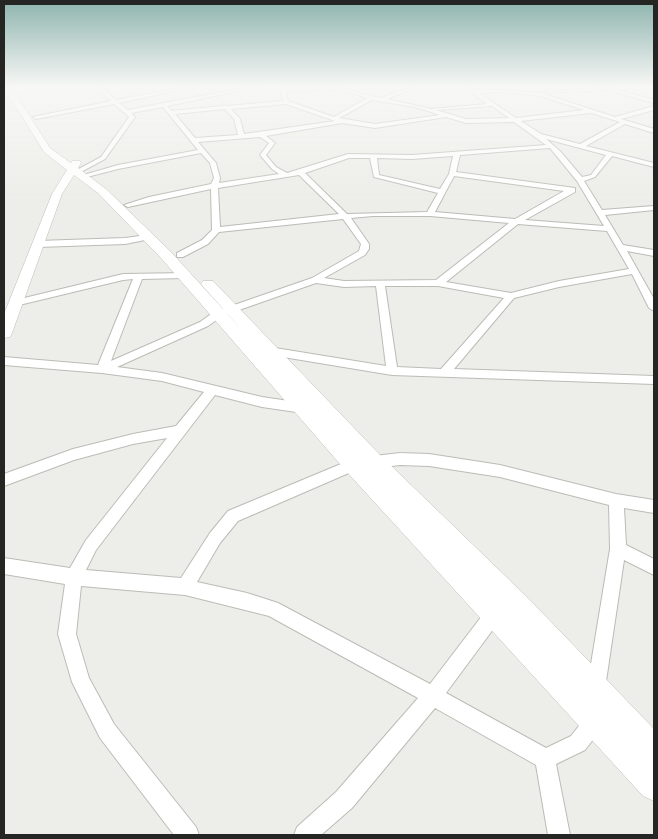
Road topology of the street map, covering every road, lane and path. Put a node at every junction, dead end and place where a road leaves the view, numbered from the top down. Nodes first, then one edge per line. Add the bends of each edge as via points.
1 (32, 126) edge
2 (41, 126) edge
3 (127, 126) edge
4 (182, 126) edge
5 (240, 126) edge
6 (316, 126) edge
7 (523, 126) edge
8 (617, 126) edge
9 (640, 126) edge
10 (654, 131) edge
11 (261, 135) junction
12 (538, 135) junction
13 (241, 137) junction
14 (194, 140) junction
15 (550, 146) junction
16 (581, 146) junction
17 (202, 151) junction
18 (457, 154) junction
19 (610, 154) junction
20 (373, 156) junction
21 (654, 165) edge
22 (77, 168) junction
23 (300, 173) junction
24 (452, 174) junction
25 (286, 176) junction
26 (580, 180) junction
27 (214, 186) junction
28 (572, 190) junction
29 (442, 192) junction
30 (586, 192) junction
31 (128, 205) junction
32 (654, 208) edge
33 (600, 213) junction
34 (430, 214) junction
35 (346, 217) junction
36 (516, 221) junction
37 (610, 229) junction
38 (216, 230) junction
39 (147, 237) junction
40 (38, 244) junction
41 (621, 247) junction
42 (653, 253) edge
43 (180, 255) junction
44 (635, 271) junction
45 (184, 275) junction
46 (139, 276) junction
47 (315, 280) junction
48 (438, 283) junction
49 (380, 284) junction
50 (651, 294) edge
51 (511, 296) junction
52 (10, 301) edge
53 (654, 308) edge
54 (224, 311) junction
55 (4, 333) edge
56 (269, 351) junction
57 (4, 361) edge
58 (102, 369) junction
59 (392, 371) junction
60 (444, 373) junction
61 (654, 380) edge
62 (213, 389) junction
63 (303, 408) junction
64 (179, 432) junction
65 (374, 462) junction
66 (353, 465) junction
67 (4, 480) edge
68 (616, 500) junction
69 (654, 506) edge
70 (618, 548) junction
71 (4, 566) edge
72 (654, 567) edge
73 (74, 577) junction
74 (185, 587) junction
75 (494, 614) junction
76 (596, 689) junction
77 (432, 697) junction
78 (596, 721) junction
79 (654, 751) edge
80 (545, 760) junction
81 (654, 785) edge
82 (188, 835) edge
83 (304, 835) edge
84 (559, 835) edge

1 - 22 main road via 43,144
2 - 22 main road via 49,140
3 - 22 street via 103,158
4 - 14 street
5 - 13 street
6 - 11 street
7 - 12 street
8 - 16 street
9 - 10 street
11 - 13 street
11 - 25 street via 272,143 263,155
12 - 15 street
12 - 16 street
13 - 14 street
14 - 17 street
15 - 18 street
15 - 26 street
16 - 19 street
17 - 22 street via 118,166
17 - 27 street via 213,163 218,178
18 - 20 street
18 - 24 street
19 - 21 street
19 - 26 street via 593,176
20 - 23 street via 348,156
20 - 29 street via 376,176
22 - 31 main road
22 - 39 main road
22 - 40 main road via 64,182
22 - 52 main road via 45,198
23 - 25 street
23 - 35 street
24 - 28 street
24 - 29 street
25 - 27 street
26 - 30 street
27 - 31 street
27 - 38 street
28 - 30 street
28 - 36 street
29 - 34 street
30 - 33 street
31 - 43 main road
32 - 33 street
33 - 37 street
34 - 35 street
34 - 36 street
35 - 38 street
35 - 47 street via 365,249
36 - 37 street
36 - 48 street
37 - 41 street
38 - 43 street via 205,242
39 - 40 street via 126,241
39 - 45 main road
40 - 52 main road
41 - 42 street
41 - 44 street
43 - 54 main road
44 - 50 street
44 - 51 street
45 - 46 street
45 - 54 main road
46 - 52 street
46 - 58 street
47 - 49 street
47 - 54 street
48 - 49 street
48 - 51 street
49 - 59 street
50 - 53 street
51 - 60 street
52 - 55 main road
54 - 56 main road
54 - 58 street via 204,324
54 - 63 main road
56 - 59 street
56 - 65 main road
57 - 58 street
58 - 62 street via 162,377
59 - 60 street
60 - 61 street
62 - 63 street via 262,402
62 - 64 street
63 - 66 main road
64 - 67 street via 133,439 73,455
64 - 73 street via 91,545
65 - 68 street via 429,460 500,471
65 - 76 main road
66 - 74 street via 233,516 215,538
66 - 75 main road
68 - 69 street
68 - 70 street
70 - 72 street
70 - 76 street
71 - 73 street
73 - 74 street
73 - 82 street via 67,634 81,682 107,731
74 - 77 street via 272,609
75 - 77 street
75 - 78 main road
76 - 79 main road
77 - 80 street
77 - 83 street via 344,800
78 - 80 street via 578,742
78 - 81 main road
80 - 84 street

